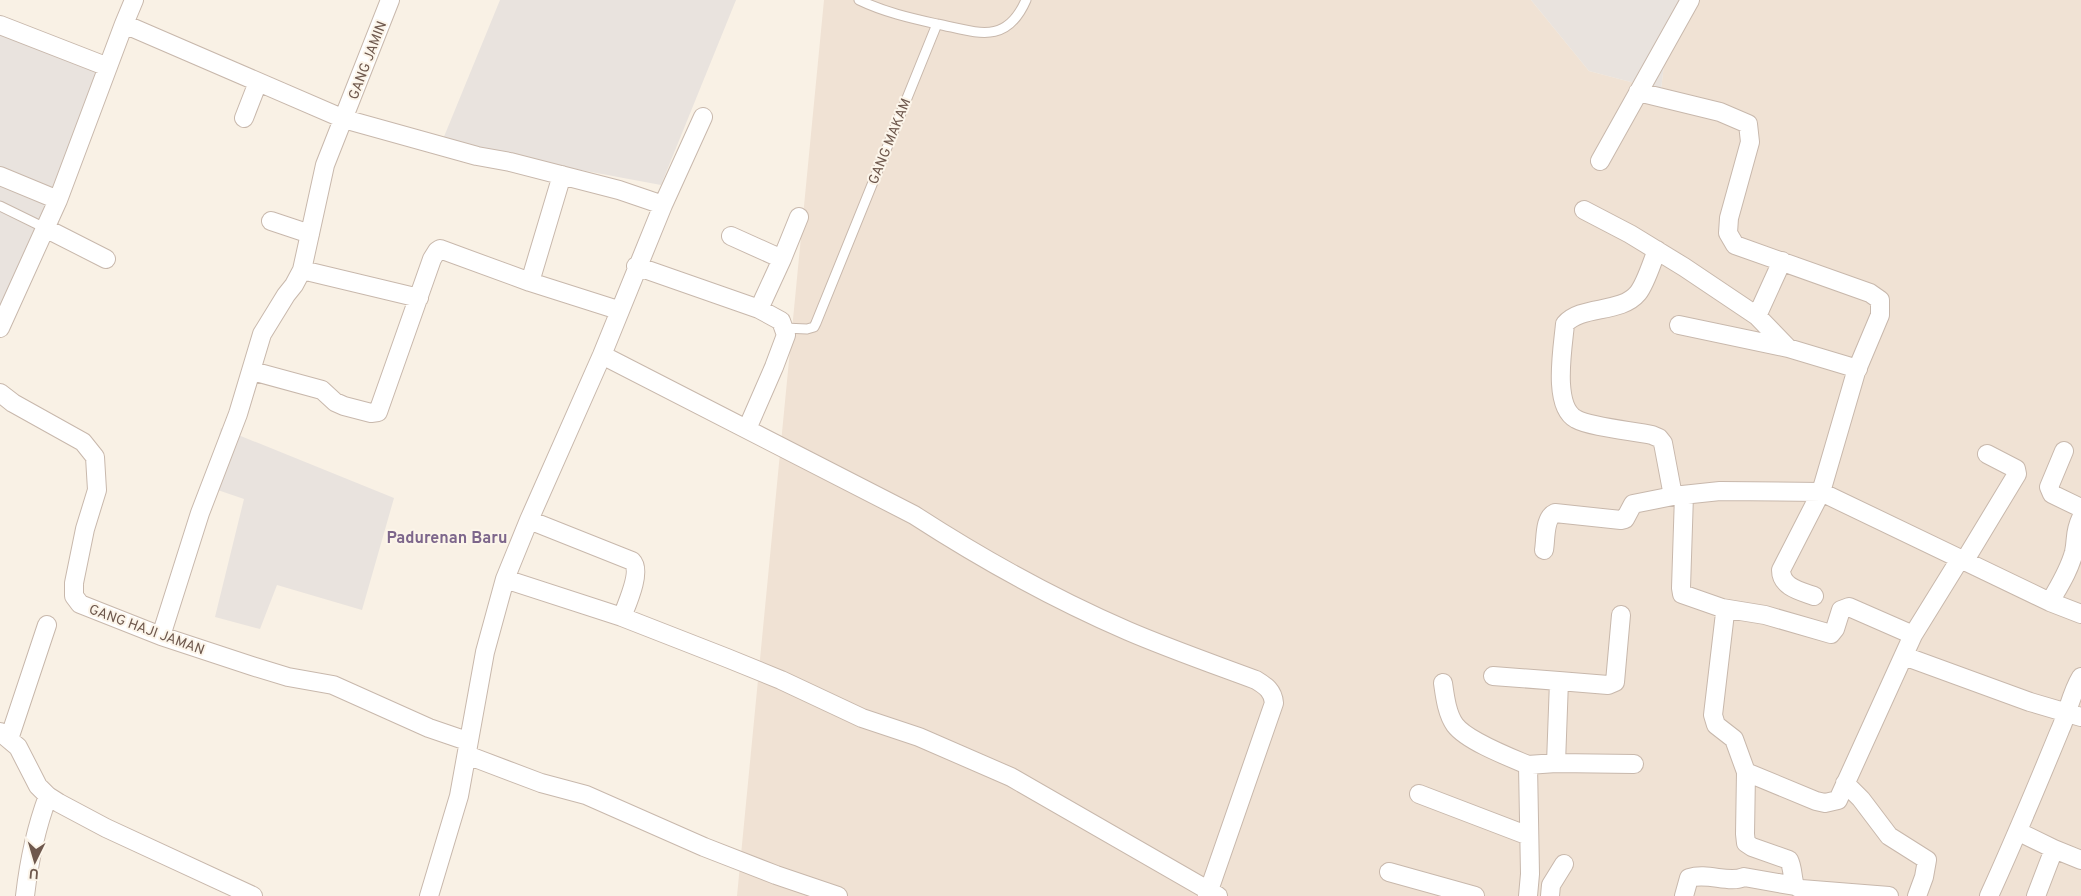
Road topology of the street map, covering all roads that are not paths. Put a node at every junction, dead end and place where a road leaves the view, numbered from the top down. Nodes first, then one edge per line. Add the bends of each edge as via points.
1 (134, 0) edge
2 (390, 0) edge
3 (859, 0) edge
4 (1026, 0) edge
5 (1690, 0) edge
6 (124, 24) junction
7 (937, 24) junction
8 (0, 25) edge
9 (108, 67) junction
10 (258, 82) junction
11 (1638, 92) junction
12 (703, 117) dead end
13 (244, 118) dead end
14 (344, 120) junction
15 (1600, 160) dead end
16 (562, 175) junction
17 (0, 176) edge
18 (58, 200) junction
19 (663, 205) junction
20 (0, 206) edge
21 (1584, 210) dead end
22 (799, 217) dead end
23 (271, 221) dead end
24 (46, 228) junction
25 (310, 234) junction
26 (731, 236) dead end
27 (1657, 250) junction
28 (106, 258) dead end
29 (782, 259) junction
30 (1782, 261) junction
31 (636, 266) junction
32 (302, 270) junction
33 (530, 282) junction
34 (419, 298) junction
35 (759, 309) junction
36 (618, 310) junction
37 (1757, 316) junction
38 (1679, 326) dead end
39 (0, 328) edge
40 (784, 328) junction
41 (1788, 348) junction
42 (602, 355) junction
43 (1858, 369) junction
44 (252, 371) junction
45 (0, 393) edge
46 (747, 428) junction
47 (2064, 452) dead end
48 (1987, 454) dead end
49 (1821, 492) junction
50 (1679, 495) junction
51 (2081, 508) edge
52 (2081, 518) edge
53 (528, 520) junction
54 (1544, 550) dead end
55 (1963, 559) junction
56 (505, 579) junction
57 (1814, 596) dead end
58 (2050, 602) junction
59 (1722, 608) junction
60 (2081, 614) edge
61 (1621, 615) dead end
62 (622, 617) junction
63 (46, 625) dead end
64 (1913, 635) junction
65 (161, 636) junction
66 (1904, 656) junction
67 (1492, 676) dead end
68 (2081, 677) edge
69 (1559, 681) junction
70 (1443, 683) dead end
71 (2075, 715) edge
72 (5, 736) edge
73 (467, 748) junction
74 (1556, 763) junction
75 (1634, 764) dead end
76 (1528, 765) junction
77 (1746, 772) junction
78 (1845, 784) junction
79 (1419, 794) dead end
80 (48, 796) junction
81 (2019, 832) junction
82 (1529, 836) junction
83 (2054, 849) junction
84 (2081, 860) edge
85 (1564, 864) dead end
86 (1389, 872) dead end
87 (1795, 886) junction
88 (1833, 893) edge
89 (1211, 895) edge
90 (25, 896) edge
91 (254, 896) edge
92 (429, 896) edge
93 (838, 896) edge
94 (1475, 896) edge
95 (1528, 896) edge
96 (1550, 896) edge
97 (1684, 896) edge
98 (1888, 896) edge
99 (1917, 896) edge
100 (1989, 896) edge
101 (2036, 896) edge

1 - 6 street
2 - 14 street, GANG JAMIN
3 - 7 lane via 875,8
4 - 7 lane via 1008,26 990,33
5 - 11 street
6 - 9 street
6 - 10 street
7 - 40 lane, GANG MAKAM via 814,327 807,330
8 - 9 street
9 - 18 street
10 - 13 street
10 - 14 street
11 - 15 street
11 - 30 street via 1720,112 1748,124 1750,142 1729,218 1728,233 1735,246
12 - 19 street
14 - 16 street
14 - 25 street, GANG JAMIN via 325,165
16 - 19 street
16 - 33 street
17 - 18 street
18 - 24 street
19 - 31 street
20 - 24 lane
21 - 27 street
22 - 29 street
23 - 25 street
24 - 28 street
24 - 39 street
25 - 32 street, GANG JAMIN
26 - 29 street
27 - 37 street
27 - 50 street via 1639,292 1632,298 1574,316 1565,324 1561,394 1565,408 1574,419 1659,438
29 - 35 street
30 - 37 street
30 - 43 street via 1870,293 1880,300 1880,315
31 - 35 street
31 - 36 street
32 - 34 street
32 - 44 street, GANG JAMIN via 262,334
33 - 34 street via 440,249 434,254
33 - 36 street
34 - 44 street via 378,412 344,406 322,390
35 - 40 street via 781,322
36 - 42 street
37 - 41 street
38 - 41 street
40 - 46 street via 786,335
41 - 43 street
42 - 46 street
42 - 53 street
43 - 49 street
44 - 65 street, GANG JAMIN via 200,513
45 - 65 street, GANG HAJI JAMAN via 83,442 95,457 97,490 85,529 74,596 80,604
46 - 89 street via 914,515 1053,595 1127,630 1267,687 1274,703
47 - 51 street via 2049,487 2052,494
48 - 55 street via 2016,469 2017,474
49 - 50 street via 1738,490
49 - 55 street
49 - 57 street via 1780,570 1787,585
50 - 54 street via 1635,503 1624,520 1552,514 1548,520
50 - 59 street via 1682,594
52 - 58 street via 2075,530 2075,549 2068,570
53 - 56 street
53 - 62 street via 635,564 636,573
55 - 58 street
55 - 64 street
56 - 62 street
56 - 73 street via 485,652
58 - 60 street
59 - 64 street via 1765,615 1831,634 1841,610 1849,607
59 - 77 street via 1725,613 1713,716 1716,725 1734,740
61 - 69 street via 1614,682 1608,685
62 - 89 street via 1011,777
63 - 72 street
64 - 66 street
65 - 73 street, GANG HAJI JAMAN via 279,674 333,685
66 - 71 street
66 - 78 street
67 - 69 street
68 - 71 street via 2074,690
69 - 74 street
70 - 76 street via 1454,724 1461,732
71 - 81 street
72 - 80 street via 18,747 38,786
73 - 92 street via 459,796
73 - 93 street, GANG HAJI JAMAN via 541,783 586,795 776,875
74 - 75 street
74 - 76 street
76 - 82 street
77 - 78 street via 1825,803 1838,800
77 - 87 street via 1746,843 1789,860
78 - 99 street via 1861,798 1889,836 1927,860
79 - 82 street
80 - 90 street via 32,847
80 - 91 street via 106,828
81 - 83 street
81 - 100 street
82 - 95 street
83 - 84 street
83 - 101 street
85 - 96 street via 1551,885
86 - 94 street
87 - 88 street
87 - 97 street via 1744,877 1738,880 1696,876 1690,878
88 - 98 street

